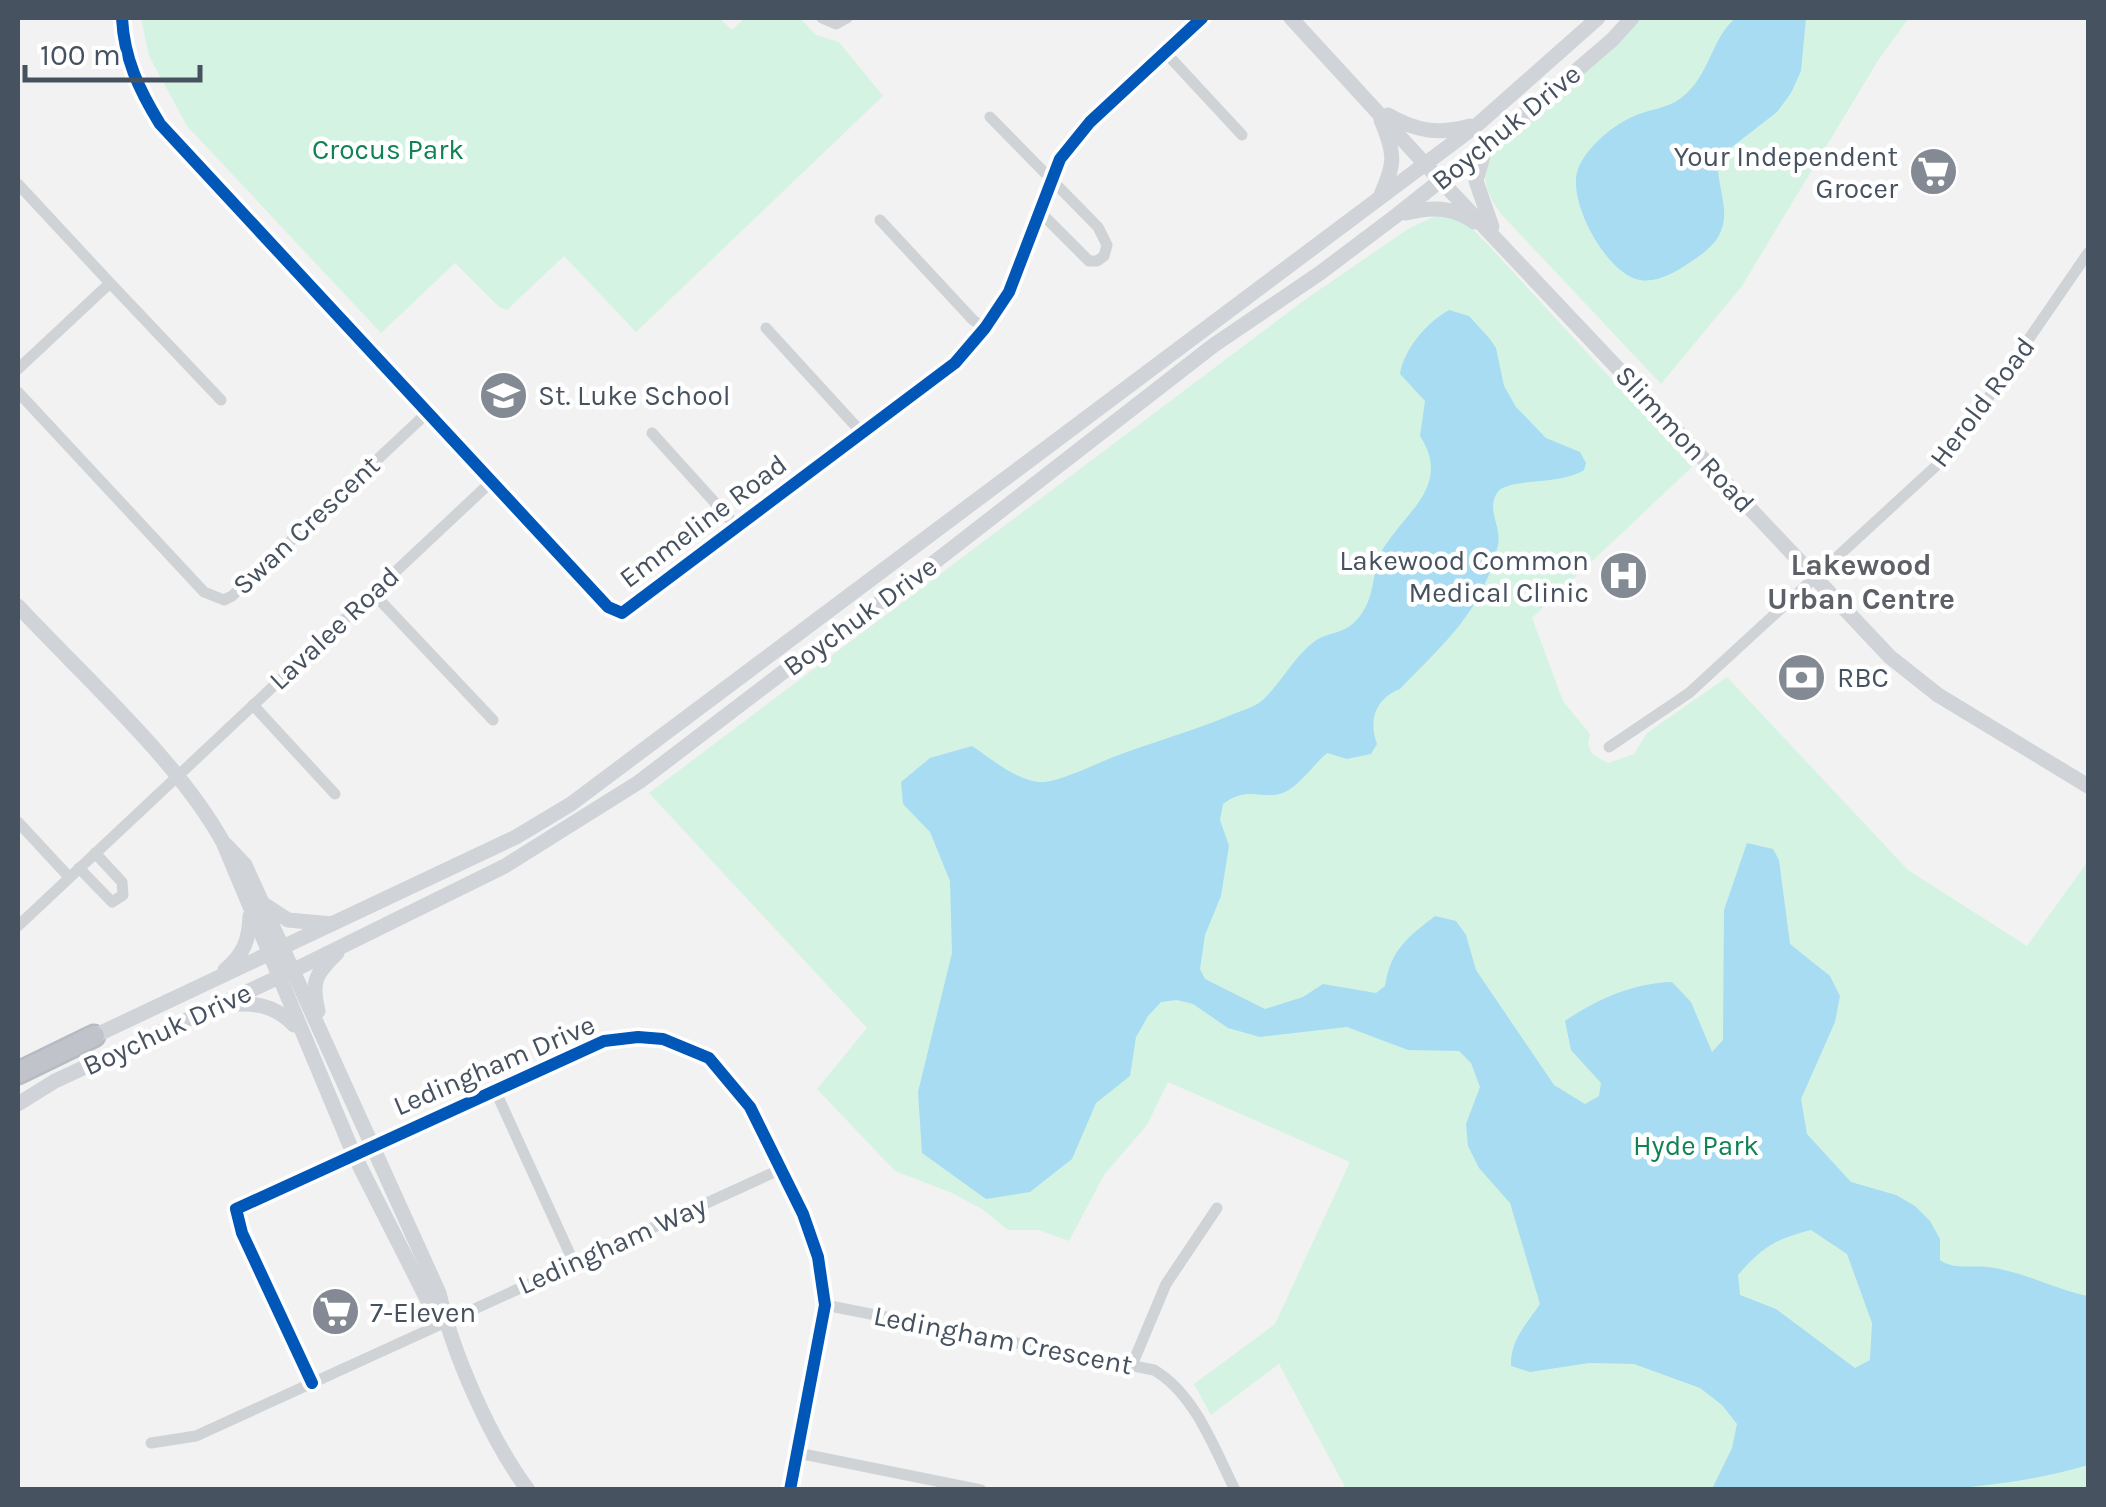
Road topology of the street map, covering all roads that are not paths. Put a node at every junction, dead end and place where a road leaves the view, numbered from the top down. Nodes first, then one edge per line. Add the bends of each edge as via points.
1 (122, 18) edge
2 (822, 18) edge
3 (846, 18) edge
4 (1202, 18) edge
5 (1291, 18) edge
6 (1598, 18) edge
7 (1632, 18) edge
8 (1165, 52) junction
9 (1376, 108) junction
10 (990, 117) dead end
11 (1476, 124) junction
12 (1242, 135) dead end
13 (1487, 145) junction
14 (1426, 164) junction
15 (1052, 179) junction
16 (1441, 180) junction
17 (18, 184) edge
18 (1379, 199) junction
19 (1040, 212) junction
20 (1397, 215) junction
21 (880, 220) dead end
22 (1497, 240) junction
23 (2088, 253) edge
24 (110, 283) junction
25 (766, 328) dead end
26 (985, 328) junction
27 (18, 368) edge
28 (18, 392) edge
29 (220, 400) dead end
30 (428, 412) junction
31 (862, 432) junction
32 (652, 433) dead end
33 (492, 481) junction
34 (738, 527) junction
35 (1815, 578) junction
36 (372, 592) junction
37 (18, 606) edge
38 (252, 705) junction
39 (492, 720) dead end
40 (1610, 747) dead end
41 (178, 777) junction
42 (2088, 786) edge
43 (334, 794) dead end
44 (18, 822) edge
45 (96, 853) junction
46 (74, 873) junction
47 (257, 908) junction
48 (336, 924) junction
49 (18, 926) edge
50 (345, 945) junction
51 (276, 952) junction
52 (285, 974) junction
53 (198, 988) junction
54 (210, 1006) junction
55 (303, 1033) junction
56 (94, 1036) junction
57 (327, 1049) junction
58 (18, 1073) edge
59 (18, 1081) edge
60 (495, 1090) junction
61 (18, 1104) edge
62 (372, 1146) junction
63 (354, 1155) junction
64 (779, 1170) junction
65 (1218, 1208) dead end
66 (574, 1263) junction
67 (826, 1305) junction
68 (446, 1322) junction
69 (1132, 1365) junction
70 (312, 1383) junction
71 (152, 1444) dead end
72 (798, 1453) junction
73 (528, 1490) edge
74 (790, 1490) edge
75 (981, 1490) edge
76 (1236, 1490) edge

1 - 30 street, Emmeline Road via 138,88 160,124
2 - 3 street via 836,24
4 - 8 street, Emmeline Road
5 - 9 main road, Slimmon Road
6 - 11 main road, Boychuk Drive
7 - 13 main road, Boychuk Drive
8 - 12 street
8 - 15 street, Emmeline Road via 1090,122
9 - 11 main road via 1420,130 1450,132
9 - 14 main road, Slimmon Road
9 - 18 main road via 1394,156
10 - 15 street
11 - 14 main road, Boychuk Drive
13 - 16 main road, Boychuk Drive
13 - 22 main road via 1476,181
14 - 16 main road, Slimmon Road
14 - 18 main road, Boychuk Drive
15 - 19 street, Emmeline Road
15 - 19 street via 1104,237 1104,256 1090,261
16 - 20 main road, Boychuk Drive
16 - 22 main road, Slimmon Road
17 - 24 street
18 - 48 main road, Boychuk Drive via 584,794 516,837
19 - 26 street, Emmeline Road via 1019,271
20 - 22 main road via 1454,210
20 - 50 main road, Boychuk Drive via 639,782 505,866
21 - 26 street
22 - 35 main road, Slimmon Road
23 - 35 street, Herold Road via 1962,436
24 - 27 street
24 - 29 street
25 - 31 street
26 - 31 street, Emmeline Road via 954,363
28 - 30 street, Swan Crescent via 204,592 224,600
30 - 33 street, Emmeline Road
31 - 34 street, Emmeline Road
32 - 34 street
33 - 34 street, Emmeline Road via 608,607 622,613
33 - 36 street, Lavalee Road
35 - 40 street, Herold Road via 1689,694
35 - 42 main road, Slimmon Road via 1915,678
36 - 38 street, Lavalee Road
36 - 39 street
37 - 41 main road
38 - 41 street, Lavalee Road
38 - 43 street
41 - 45 street, Lavalee Road
41 - 47 main road via 206,812
44 - 46 street
45 - 46 street, Lavalee Road
45 - 46 street via 122,882 123,895 112,902
46 - 49 street, Lavalee Road
47 - 48 main road via 288,920
47 - 51 main road
47 - 53 main road via 241,955
48 - 51 main road, Boychuk Drive
50 - 52 main road, Boychuk Drive
50 - 57 main road via 315,979
51 - 52 main road
51 - 53 main road, Boychuk Drive
52 - 54 main road, Boychuk Drive
52 - 55 main road
52 - 57 main road
53 - 56 main road, Boychuk Drive
54 - 55 main road via 265,1006
54 - 61 main road, Boychuk Drive
55 - 63 main road
56 - 58 highway
56 - 59 main road, Boychuk Drive
57 - 62 main road
60 - 62 street, Ledingham Drive
60 - 64 street, Ledingham Drive via 604,1041 664,1039 709,1058 728,1078 750,1107
60 - 66 street
62 - 63 street, Ledingham Drive
62 - 68 main road
63 - 68 main road via 427,1299
63 - 70 street, Ledingham Drive via 236,1210
64 - 66 street, Ledingham Way
64 - 67 street, Ledingham Drive via 808,1228
65 - 69 street via 1166,1284
66 - 68 street, Ledingham Way
67 - 69 street, Ledingham Crescent
67 - 72 street, Ledingham Drive
68 - 70 street, Ledingham Way
68 - 73 main road via 490,1426
69 - 76 street, Ledingham Crescent via 1176,1386
70 - 71 street, Ledingham Way via 196,1436
72 - 74 street, Ledingham Drive
72 - 75 street

